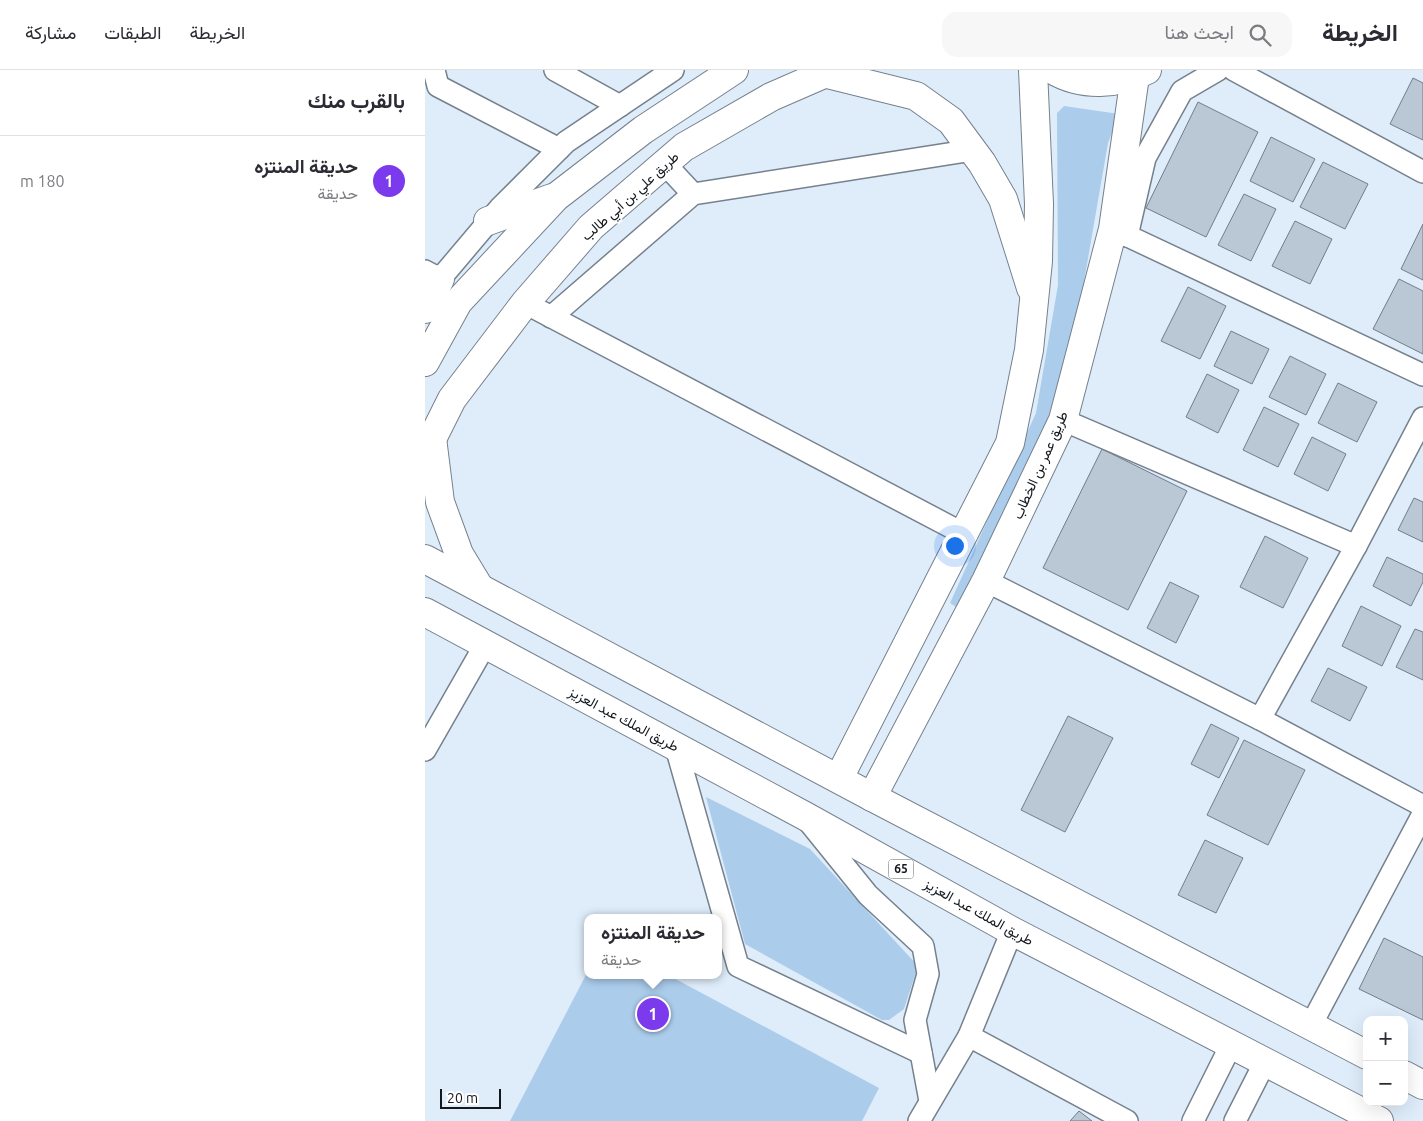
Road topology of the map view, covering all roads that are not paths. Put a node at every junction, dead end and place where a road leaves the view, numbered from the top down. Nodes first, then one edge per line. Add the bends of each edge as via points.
1 (434, 70) edge
2 (555, 70) edge
3 (673, 70) edge
4 (1033, 70) edge
5 (1053, 70) edge
6 (1218, 70) edge
7 (1235, 70) edge
8 (828, 71) edge
9 (729, 72) edge
10 (1141, 73) edge
11 (620, 106) junction
12 (559, 149) junction
13 (973, 150) junction
14 (665, 164) junction
15 (1423, 172) edge
16 (693, 194) junction
17 (555, 197) junction
18 (488, 221) junction
19 (1120, 232) junction
20 (432, 275) edge
21 (1035, 299) junction
22 (525, 304) junction
23 (425, 309) edge
24 (551, 317) junction
25 (425, 362) edge
26 (1423, 375) edge
27 (1423, 418) edge
28 (1063, 420) junction
29 (429, 445) edge
30 (964, 534) junction
31 (1356, 546) junction
32 (425, 559) edge
33 (986, 581) junction
34 (479, 587) junction
35 (425, 612) edge
36 (485, 645) junction
37 (1259, 719) junction
38 (676, 747) junction
39 (425, 750) edge
40 (839, 778) junction
41 (872, 797) junction
42 (1423, 806) edge
43 (1423, 814) edge
44 (805, 816) junction
45 (1012, 931) junction
46 (1311, 1025) junction
47 (969, 1036) junction
48 (1231, 1044) junction
49 (921, 1053) junction
50 (1363, 1053) edge
51 (1265, 1062) junction
52 (1408, 1077) edge
53 (1423, 1085) edge
54 (930, 1100) junction
55 (919, 1121) edge
56 (1127, 1121) edge
57 (1193, 1121) edge
58 (1235, 1121) edge
59 (1379, 1121) edge

1 - 12 street via 438,86
2 - 11 street
3 - 11 street
4 - 21 main road via 1039,204
5 - 10 main road via 1081,81 1108,82
6 - 19 street via 1182,91 1145,158
7 - 15 street
8 - 13 main road via 916,96 951,121
8 - 14 main road, طريق علي بن أبي طالب via 727,122 684,147
9 - 17 main road via 643,130
10 - 19 main road, طريق عمر بن الخطاب
11 - 12 street
12 - 18 street
13 - 16 street
13 - 21 main road via 1003,199
14 - 16 street
14 - 22 main road, طريق علي بن أبي طالب via 591,227
16 - 24 street
17 - 18 main road
17 - 25 main road via 458,302
18 - 20 street
19 - 26 street
19 - 28 main road, طريق عمر بن الخطاب
20 - 23 main road
21 - 30 main road via 1029,350 1010,443
22 - 24 street
22 - 29 main road, طريق علي بن أبي طالب via 452,399
24 - 30 street
27 - 31 street
28 - 31 street
28 - 33 main road, طريق عمر بن الخطاب
29 - 34 main road via 440,502 459,554
30 - 40 main road
31 - 37 street
32 - 34 main road
33 - 37 street
33 - 41 main road, طريق عمر بن الخطاب
34 - 40 main road
35 - 36 main road, طريق الملك عبد العزيز / 65
36 - 38 main road, طريق الملك عبد العزيز / 65
36 - 39 street
37 - 42 street
38 - 44 main road, طريق الملك عبد العزيز / 65
38 - 49 street via 738,966
40 - 41 main road
41 - 46 main road
43 - 46 street
44 - 45 main road, طريق الملك عبد العزيز / 65
44 - 49 street via 868,895 923,946 928,974 915,1020
45 - 47 street
45 - 48 main road, طريق الملك عبد العزيز / 65
46 - 50 main road
47 - 54 street
47 - 56 street
48 - 51 main road, طريق الملك عبد العزيز / 65
48 - 57 street
49 - 54 street
51 - 58 street
51 - 59 main road, طريق الملك عبد العزيز / 65
52 - 53 main road
54 - 55 street

